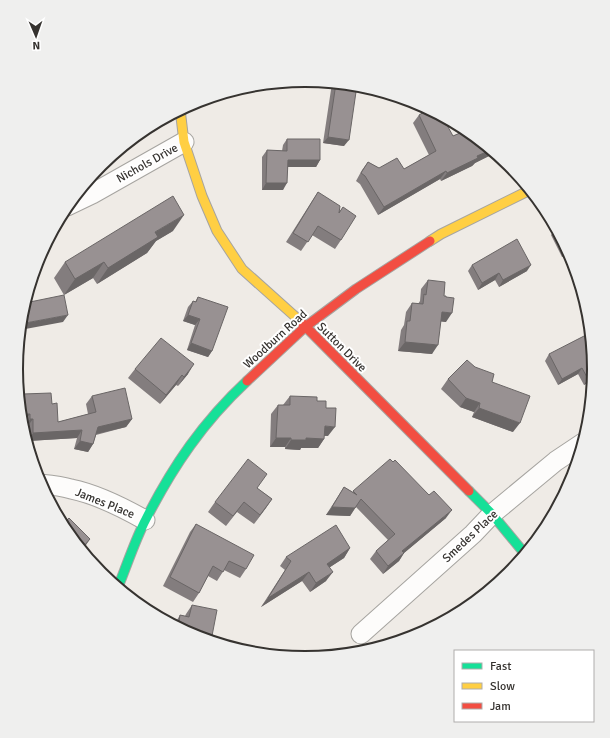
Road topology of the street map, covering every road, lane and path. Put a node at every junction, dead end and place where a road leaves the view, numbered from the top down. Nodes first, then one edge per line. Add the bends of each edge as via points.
1 (181, 116) edge
2 (184, 142) junction
3 (525, 192) edge
4 (79, 200) edge
5 (305, 327) junction
6 (575, 448) edge
7 (48, 485) edge
8 (492, 514) junction
9 (145, 520) junction
10 (521, 550) edge
11 (120, 582) edge
12 (361, 634) dead end

1 - 2 street, Sutton Drive
2 - 4 street, Nichols Drive
2 - 5 street, Sutton Drive via 202,196 226,246 242,269
3 - 5 street, Woodburn Road via 441,234 356,289
5 - 8 street, Sutton Drive
5 - 9 street, Woodburn Road via 232,395 202,428 178,461
6 - 8 street, Smedes Place
7 - 9 street, James Place via 72,489 99,498
8 - 10 street, Sutton Drive
8 - 12 street, Smedes Place
9 - 11 street, Woodburn Road

